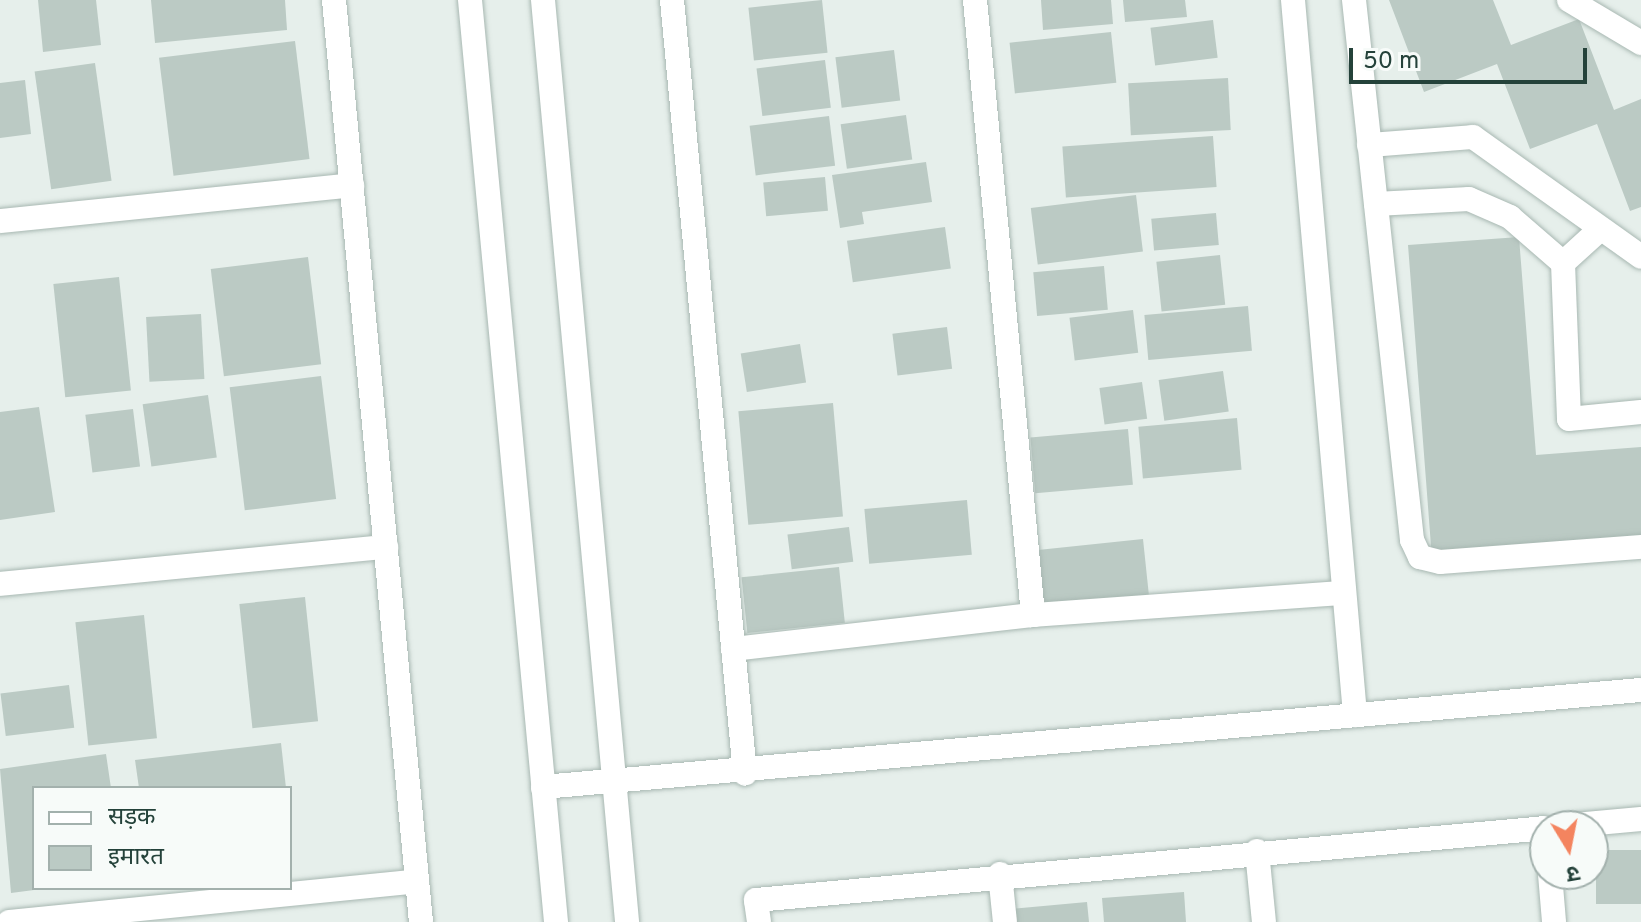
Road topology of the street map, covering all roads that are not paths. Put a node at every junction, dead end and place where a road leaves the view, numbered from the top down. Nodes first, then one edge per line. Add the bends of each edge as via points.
1 (334, 0) edge
2 (470, 0) edge
3 (543, 0) edge
4 (672, 0) edge
5 (975, 0) edge
6 (1293, 0) edge
7 (1354, 0) edge
8 (1569, 0) edge
9 (1641, 43) edge
10 (1369, 145) junction
11 (352, 185) junction
12 (1376, 204) junction
13 (0, 221) edge
14 (1598, 231) junction
15 (1641, 257) edge
16 (1563, 263) junction
17 (1641, 412) edge
18 (386, 547) junction
19 (1641, 547) edge
20 (0, 584) edge
21 (1343, 593) junction
22 (1033, 615) junction
23 (733, 649) junction
24 (1641, 690) edge
25 (1355, 715) junction
26 (745, 774) junction
27 (614, 780) junction
28 (543, 787) junction
29 (1641, 819) edge
30 (1609, 822) edge
31 (1529, 829) edge
32 (1257, 851) junction
33 (1000, 874) junction
34 (417, 881) junction
35 (1551, 890) edge
36 (9, 922) edge
37 (421, 922) edge
38 (556, 922) edge
39 (627, 922) edge
40 (759, 922) edge
41 (1005, 922) edge
42 (1264, 922) edge
43 (1554, 922) edge

1 - 11 street
2 - 28 street
3 - 27 street
4 - 23 street
5 - 22 street
6 - 21 street
7 - 10 street
8 - 9 street
10 - 12 street
10 - 14 street via 1473,137
11 - 13 street
11 - 18 street
12 - 16 street via 1469,199 1510,217
12 - 19 street via 1412,540 1420,557 1440,562
14 - 15 street
14 - 16 street
16 - 17 street via 1569,419
18 - 20 street
18 - 34 street
21 - 22 street
21 - 25 street
22 - 23 street
23 - 26 street
24 - 25 street
25 - 26 street
26 - 27 street
27 - 28 street
27 - 39 street
28 - 38 street
29 - 30 street
31 - 32 street
32 - 33 street
32 - 42 street
33 - 40 street via 756,900
33 - 41 street
34 - 36 street
34 - 37 street
35 - 43 street

